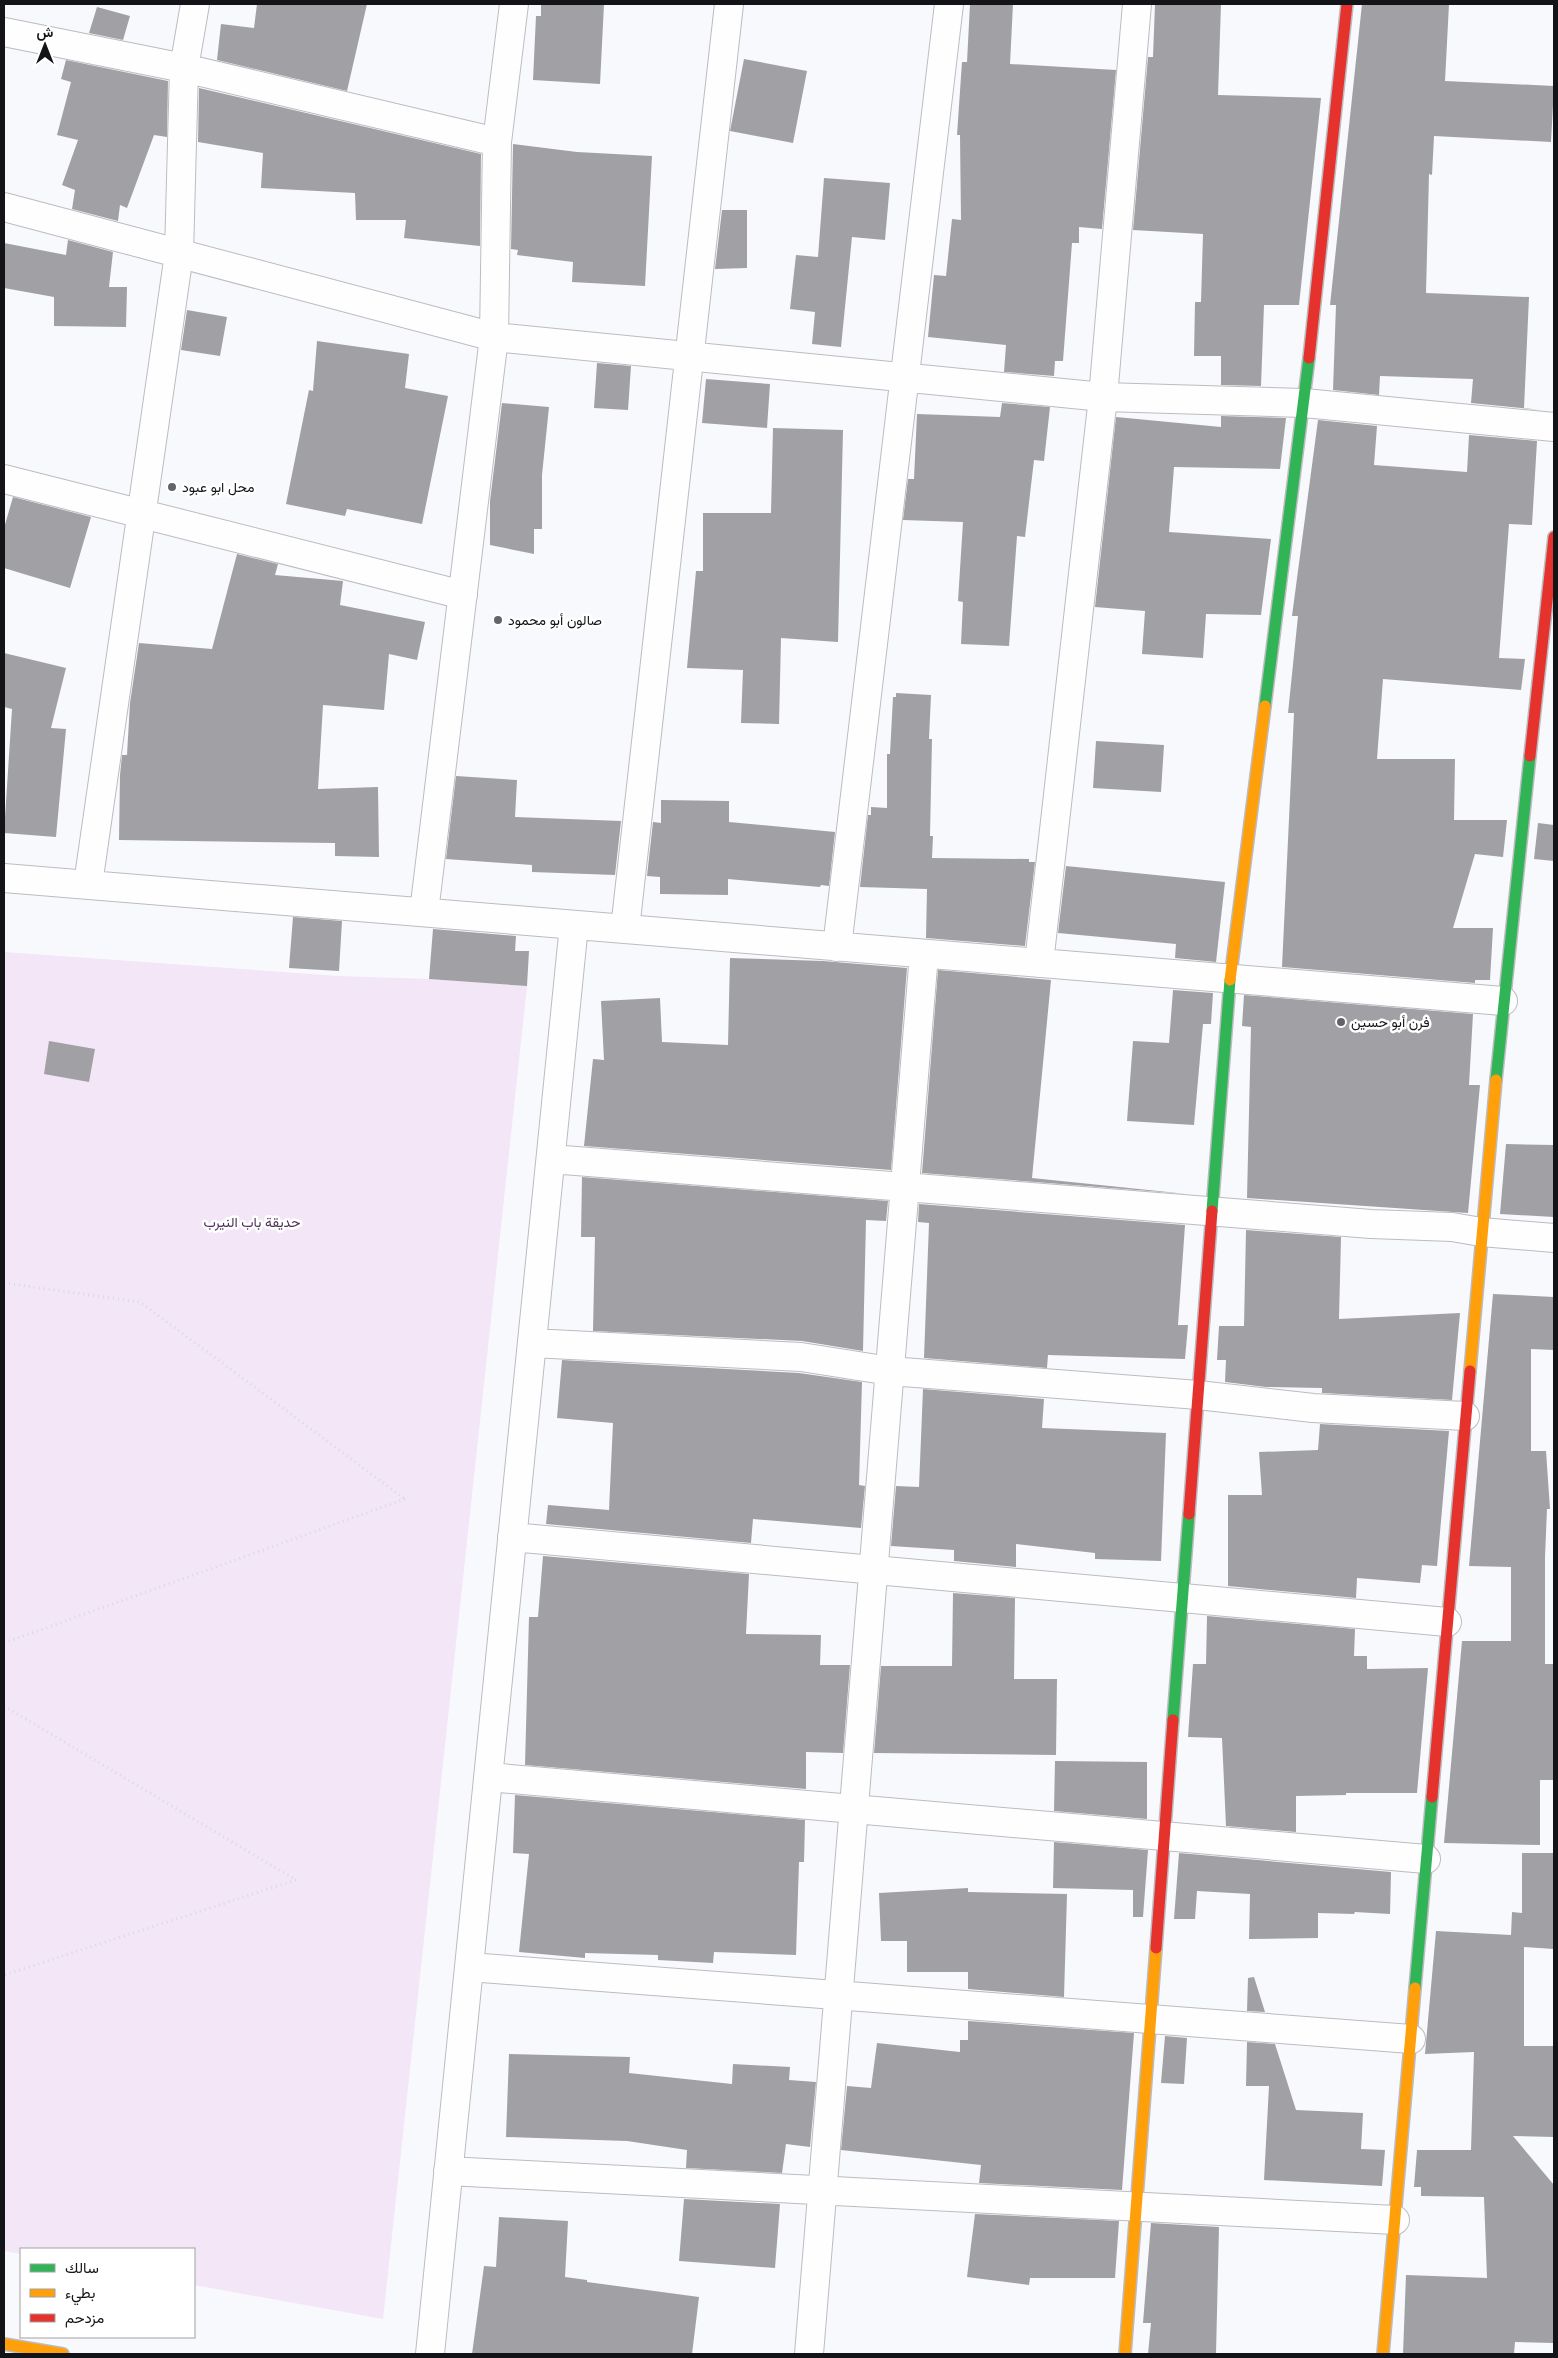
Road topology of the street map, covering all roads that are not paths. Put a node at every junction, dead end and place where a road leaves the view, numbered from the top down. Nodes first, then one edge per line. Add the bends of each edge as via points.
1 (194, 4) edge
2 (514, 4) edge
3 (729, 4) edge
4 (948, 4) edge
5 (1137, 4) edge
6 (1347, 4) edge
7 (4, 32) edge
8 (184, 68) junction
9 (497, 142) junction
10 (4, 206) edge
11 (180, 254) junction
12 (494, 337) junction
13 (690, 356) junction
14 (905, 377) junction
15 (1102, 397) junction
16 (1304, 403) junction
17 (1554, 427) edge
18 (4, 479) edge
19 (142, 514) junction
20 (1554, 537) edge
21 (463, 594) junction
22 (4, 878) edge
23 (88, 884) junction
24 (424, 912) junction
25 (574, 925) junction
26 (625, 929) junction
27 (837, 947) junction
28 (924, 954) junction
29 (1038, 963) junction
30 (1230, 979) junction
31 (1503, 1001) junction
32 (551, 1159) junction
33 (904, 1187) junction
34 (1212, 1211) junction
35 (1481, 1232) junction
36 (1554, 1238) edge
37 (532, 1344) junction
38 (890, 1371) junction
39 (1198, 1395) junction
40 (1466, 1416) junction
41 (512, 1537) junction
42 (873, 1570) junction
43 (1183, 1598) junction
44 (1447, 1622) junction
45 (488, 1777) junction
46 (853, 1810) junction
47 (1165, 1836) junction
48 (1426, 1859) junction
49 (469, 1967) junction
50 (838, 1995) junction
51 (1151, 2018) junction
52 (1411, 2039) junction
53 (448, 2171) junction
54 (822, 2191) junction
55 (1136, 2207) junction
56 (1395, 2220) junction
57 (4, 2344) edge
58 (63, 2354) edge
59 (430, 2354) edge
60 (809, 2354) edge
61 (1125, 2354) edge
62 (1383, 2354) edge

1 - 8 street
2 - 9 street
3 - 13 street
4 - 14 street
5 - 15 street
6 - 16 street
7 - 8 street
8 - 9 street
8 - 11 street
9 - 12 street
10 - 11 street
11 - 12 street
11 - 19 street
12 - 13 street
12 - 21 street
13 - 14 street
13 - 26 street
14 - 15 street
14 - 27 street
15 - 16 street
15 - 29 street
16 - 17 street
16 - 30 street
18 - 19 street
19 - 21 street
19 - 23 street
20 - 31 street
21 - 24 street
22 - 23 street
23 - 24 street
24 - 25 street
25 - 26 street
25 - 32 street
26 - 27 street
27 - 28 street
28 - 29 street
28 - 33 street
29 - 30 street
30 - 31 street
30 - 34 street
31 - 35 street
32 - 33 street
32 - 37 street
33 - 34 street
33 - 38 street
34 - 35 street via 1452,1227
34 - 39 street
35 - 36 street
35 - 40 street
37 - 38 street via 801,1357
37 - 41 street
38 - 39 street
38 - 42 street
39 - 40 street via 1313,1408
39 - 43 street
40 - 44 street
41 - 42 street
41 - 45 street
42 - 43 street
42 - 46 street
43 - 44 street
43 - 47 street
44 - 48 street
45 - 46 street
45 - 49 street
46 - 47 street
46 - 50 street
47 - 48 street
47 - 51 street
48 - 52 street
49 - 50 street
49 - 53 street
50 - 51 street
50 - 54 street
51 - 52 street
51 - 55 street
52 - 56 street
53 - 54 street
53 - 59 street
54 - 55 street
54 - 60 street
55 - 56 street
55 - 61 street
56 - 62 street
57 - 58 street

